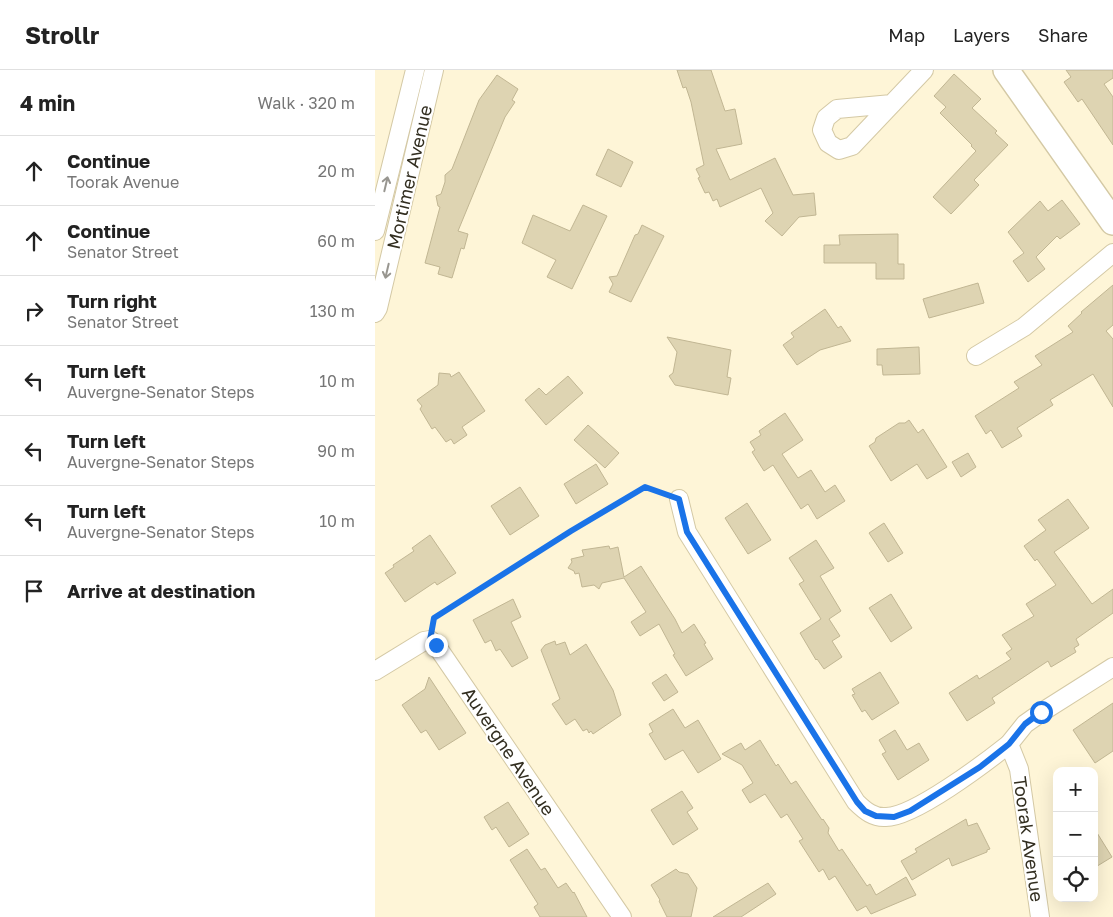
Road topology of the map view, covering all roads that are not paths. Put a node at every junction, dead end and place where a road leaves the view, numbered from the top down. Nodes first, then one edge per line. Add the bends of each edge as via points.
1 (415, 70) edge
2 (435, 70) edge
3 (924, 70) edge
4 (1011, 72) edge
5 (892, 104) dead end
6 (1113, 222) edge
7 (375, 232) edge
8 (1113, 253) edge
9 (375, 313) edge
10 (976, 356) dead end
11 (679, 499) road end
12 (1113, 666) edge
13 (375, 671) edge
14 (1009, 744) junction
15 (622, 917) edge
16 (1040, 917) edge

7 -> 1 street, Mortimer Avenue
2 -> 9 street, Mortimer Avenue
3 - 5 street
4 - 6 street
8 - 10 street via 1024,327
11 - 14 street via 687,532 865,811 885,818 903,814 980,767
12 - 14 street via 1025,724
13 - 15 street, Auvergne Avenue via 424,641 430,640 436,645
14 - 16 street, Toorak Avenue via 1019,769

